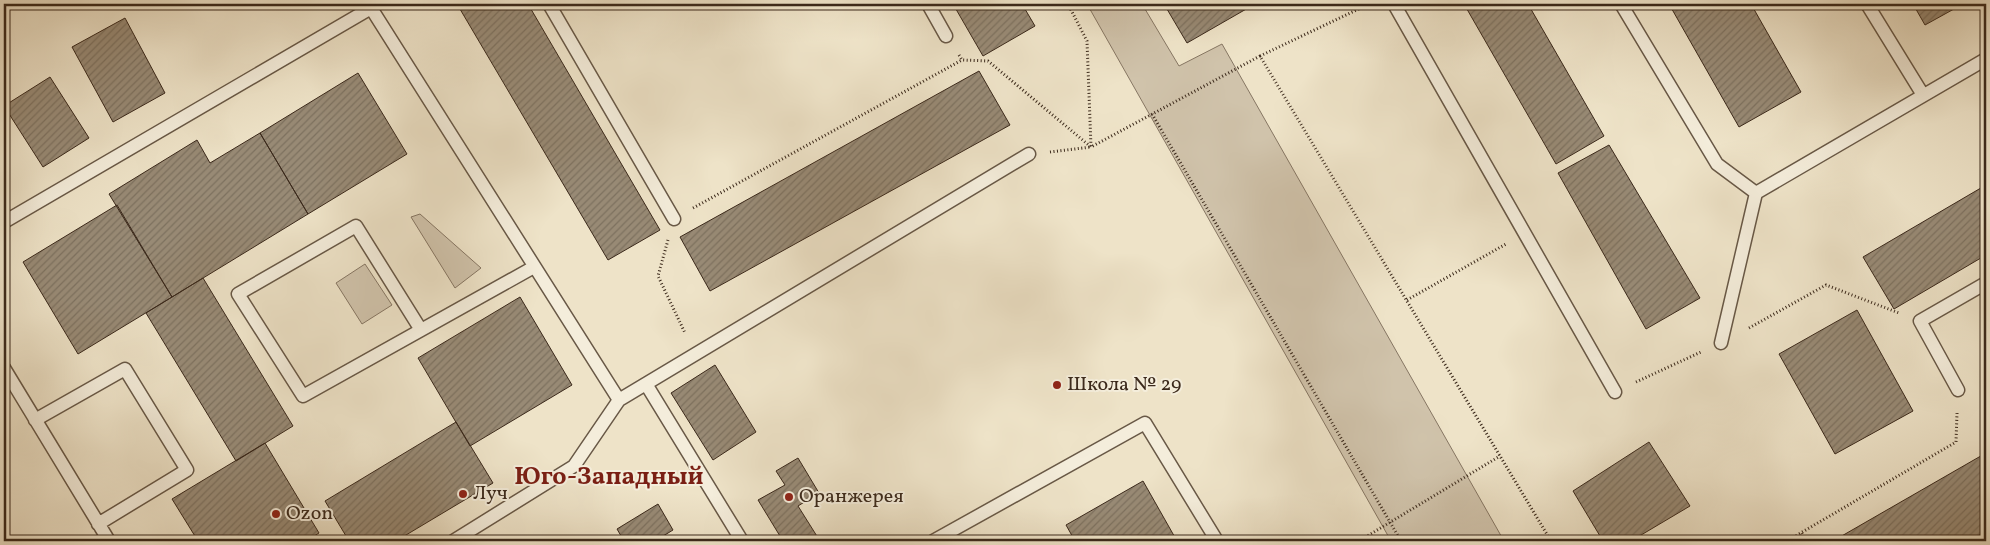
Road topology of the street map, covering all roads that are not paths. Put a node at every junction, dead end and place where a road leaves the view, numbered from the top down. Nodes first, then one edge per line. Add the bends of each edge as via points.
1 (549, 4) edge
2 (928, 4) edge
3 (1394, 4) edge
4 (1621, 4) edge
5 (1866, 4) edge
6 (946, 36) road end
7 (1986, 59) edge
8 (1923, 95) junction
9 (1029, 154) road end
10 (1756, 193) junction
11 (674, 219) road end
12 (4, 222) edge
13 (534, 267) junction
14 (1986, 283) edge
15 (422, 330) junction
16 (1721, 343) road end
17 (4, 368) edge
18 (646, 384) junction
19 (1958, 390) road end
20 (1615, 392) road end
21 (619, 400) junction
22 (35, 420) junction
23 (98, 524) junction
24 (109, 541) edge
25 (454, 541) edge
26 (742, 541) edge
27 (933, 541) edge
28 (1217, 541) edge

1 - 11 lane
2 - 6 lane
3 - 20 lane
4 - 10 lane via 1717,164
5 - 8 lane
7 - 8 lane
8 - 10 lane
9 - 18 lane
10 - 16 lane
12 - 13 lane via 371,8
13 - 15 lane
13 - 21 lane
14 - 19 lane via 1920,321
15 - 15 lane via 303,396 238,294 356,226
17 - 22 lane
18 - 21 lane
18 - 26 lane
21 - 25 lane via 574,466
22 - 23 lane
22 - 23 lane via 125,369 187,470
23 - 24 lane
27 - 28 lane via 1145,423

